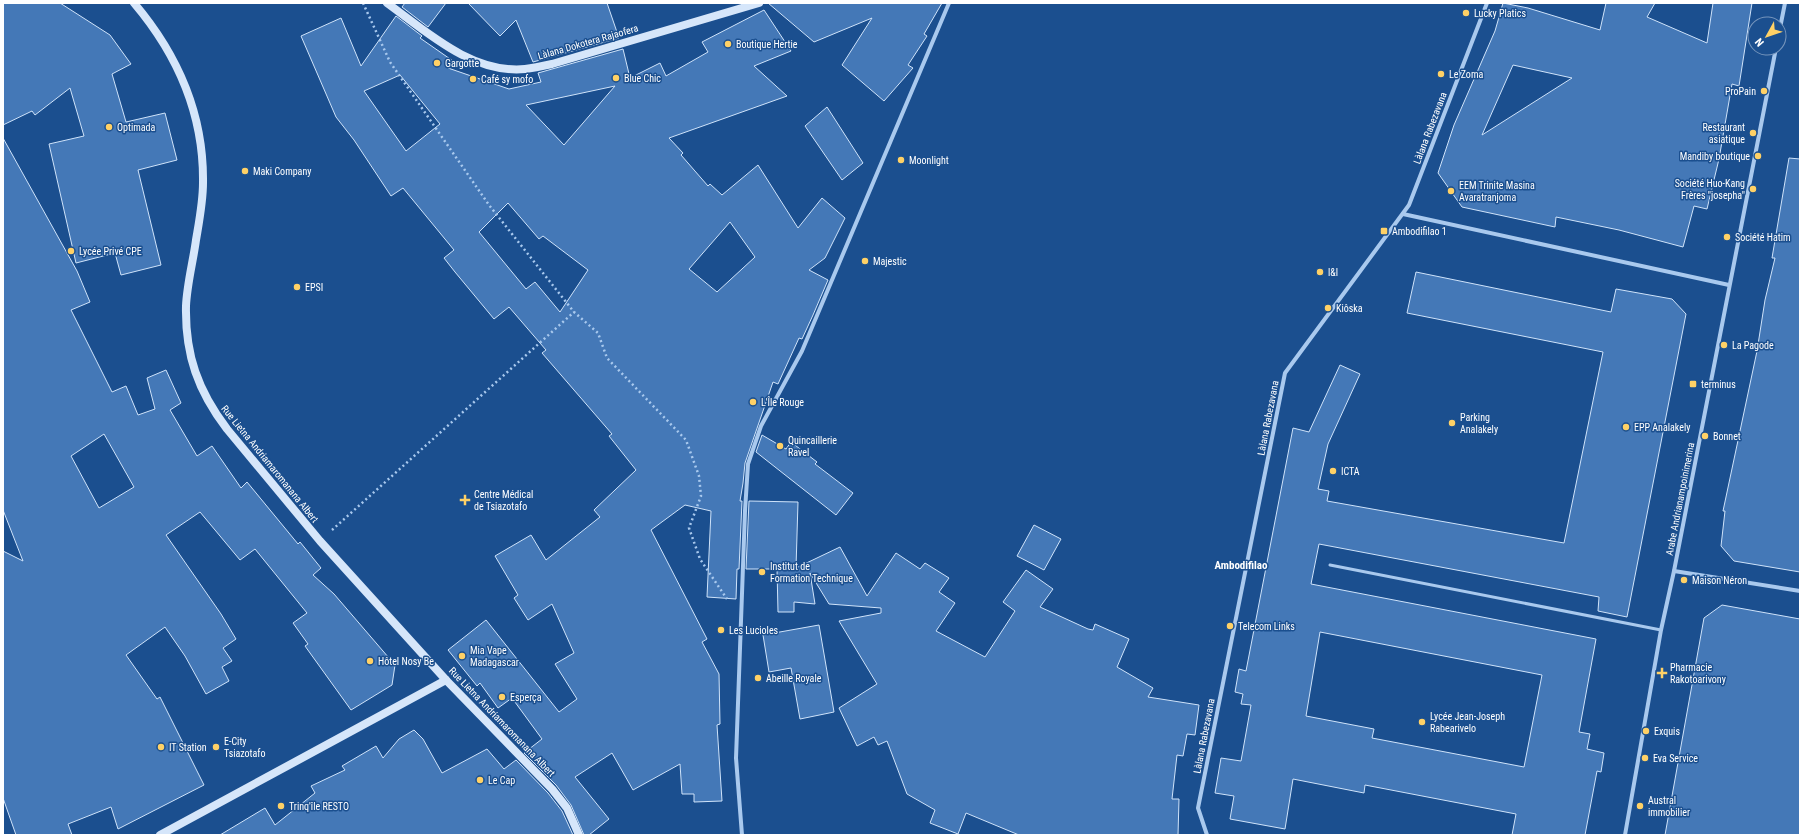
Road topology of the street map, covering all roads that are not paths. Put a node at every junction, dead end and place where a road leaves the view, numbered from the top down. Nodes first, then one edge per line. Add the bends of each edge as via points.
1 (134, 3) edge
2 (387, 3) edge
3 (759, 3) edge
4 (949, 3) edge
5 (1487, 3) edge
6 (1785, 3) edge
7 (1782, 16) edge
8 (1774, 56) edge
9 (1403, 214) junction
10 (1729, 285) junction
11 (1330, 565) dead end
12 (1674, 571) junction
13 (1800, 591) edge
14 (1661, 630) junction
15 (446, 680) junction
16 (160, 835) edge
17 (579, 835) edge
18 (742, 835) edge
19 (1207, 835) edge
20 (1625, 835) edge

1 - 15 street, Rue Lietna Andriamaromanana Albert via 169,51 185,83 196,119 203,183 186,305 186,337 192,366 200,386 214,411 320,540
2 - 3 street, Làlana Dokotera Rajaofera via 463,55 484,64 524,69 552,64
4 - 18 street via 802,351 761,426 748,464 740,609 736,758
5 - 9 street, Làlana Rabezavana via 1409,205
6 - 7 street
8 - 10 street, Arabe Andrianampoinimerina
9 - 10 street
9 - 19 street, Làlana Rabezavana via 1285,373 1198,808
10 - 12 street, Arabe Andrianampoinimerina
11 - 14 lane
12 - 13 street
12 - 14 street, Arabe Andrianampoinimerina
14 - 20 street, Arabe Andrianampoinimerina
15 - 16 street
15 - 17 street, Rue Lietna Andriamaromanana Albert via 552,789 567,808

